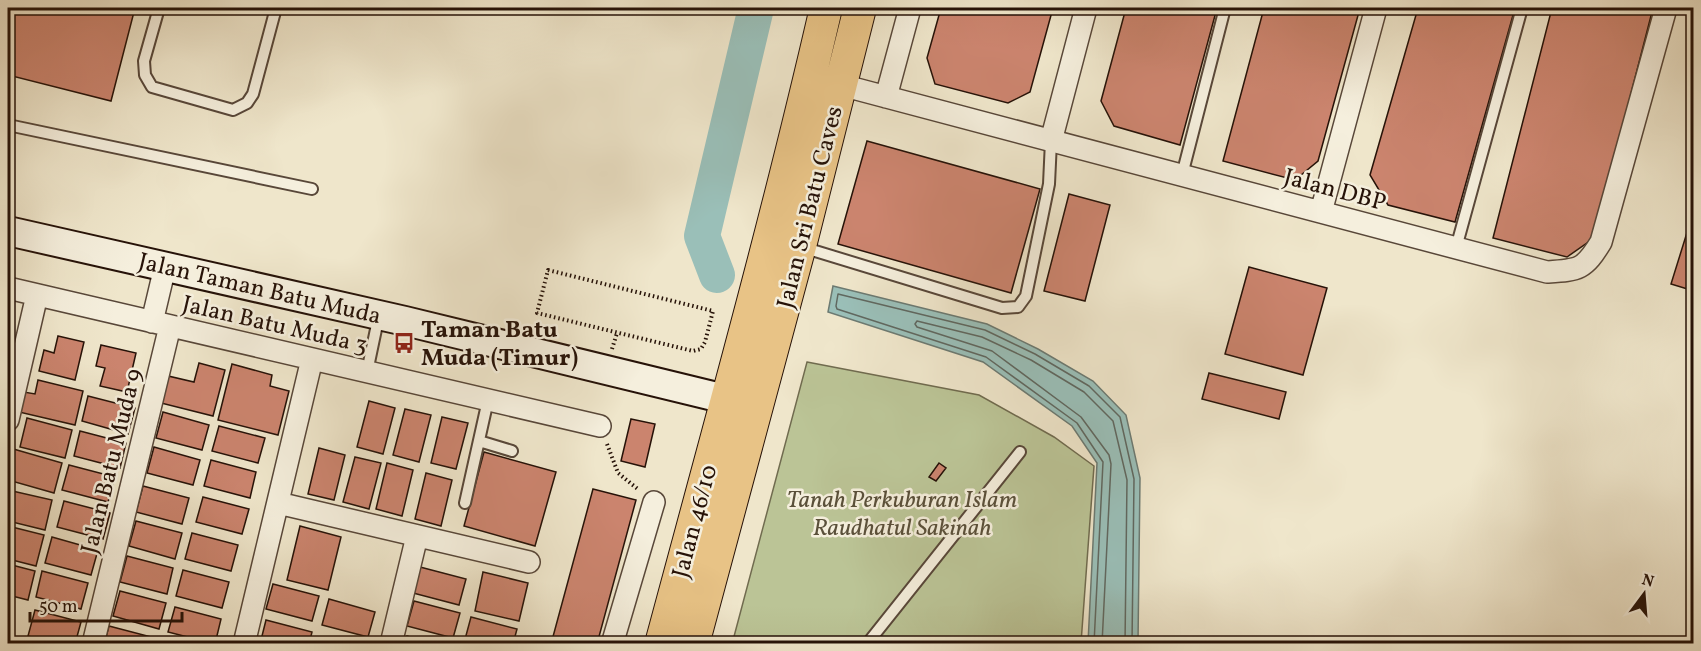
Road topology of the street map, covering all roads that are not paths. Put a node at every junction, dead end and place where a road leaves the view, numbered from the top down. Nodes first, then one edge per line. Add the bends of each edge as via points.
1 (159, 8) edge
2 (276, 8) edge
3 (825, 8) edge
4 (860, 8) edge
5 (910, 8) edge
6 (1086, 8) edge
7 (1225, 8) edge
8 (1376, 8) edge
9 (1522, 8) edge
10 (1666, 8) edge
11 (810, 77) junction
12 (840, 85) junction
13 (886, 97) junction
14 (8, 125) edge
15 (1051, 141) junction
16 (1182, 175) junction
17 (312, 189) dead end
18 (1321, 212) junction
19 (8, 231) edge
20 (800, 246) junction
21 (1456, 248) junction
22 (165, 267) junction
23 (8, 288) edge
24 (37, 295) junction
25 (379, 315) junction
26 (161, 324) junction
27 (312, 359) junction
28 (367, 372) junction
29 (488, 400) junction
30 (742, 403) junction
31 (8, 420) edge
32 (600, 426) road end
33 (479, 441) junction
34 (512, 451) dead end
35 (1020, 452) dead end
36 (654, 502) road end
37 (278, 503) junction
38 (465, 503) dead end
39 (417, 536) junction
40 (529, 562) dead end
41 (93, 644) edge
42 (244, 644) edge
43 (391, 644) edge
44 (614, 644) edge
45 (661, 644) edge
46 (693, 644) edge
47 (867, 644) edge

1 - 2 lane via 144,61 145,75 152,87 233,110 247,103 253,94
3 - 11 main road, Jalan Sri Batu Caves
4 - 12 main road, Jalan Sri Batu Caves
5 - 13 street
6 - 15 street
7 - 16 lane
8 - 18 street
9 - 21 lane
10 - 21 street, Jalan DBP via 1601,242 1590,260 1575,270 1547,272
11 - 12 street, Jalan DBP
11 - 30 main road, Jalan Sri Batu Caves
12 - 13 street, Jalan DBP
12 - 20 main road, Jalan Sri Batu Caves
13 - 15 street, Jalan DBP
14 - 17 lane
15 - 16 street, Jalan DBP
15 - 20 lane via 1049,184 1026,296 1018,307 1002,308
16 - 18 street, Jalan DBP
18 - 21 street, Jalan DBP
19 - 22 street, Jalan Taman Batu Muda
20 - 30 main road, Jalan Sri Batu Caves
22 - 25 street, Jalan Taman Batu Muda
22 - 26 street, Jalan Batu Muda 9
23 - 24 street, Jalan Batu Muda 3
24 - 26 street, Jalan Batu Muda 3
24 - 31 street
25 - 28 lane
25 - 30 street, Jalan Taman Batu Muda
26 - 27 street, Jalan Batu Muda 3
26 - 41 street, Jalan Batu Muda 9
27 - 28 street, Jalan Batu Muda 3
27 - 37 street
28 - 29 street, Jalan Batu Muda 3
29 - 32 street, Jalan Batu Muda 3
29 - 33 lane
30 - 45 main road, Jalan 46/10
30 - 46 main road, Jalan 46/10
33 - 34 lane
33 - 38 lane
35 - 47 lane
36 - 44 street
37 - 39 street
37 - 42 street
39 - 40 street
39 - 43 street

